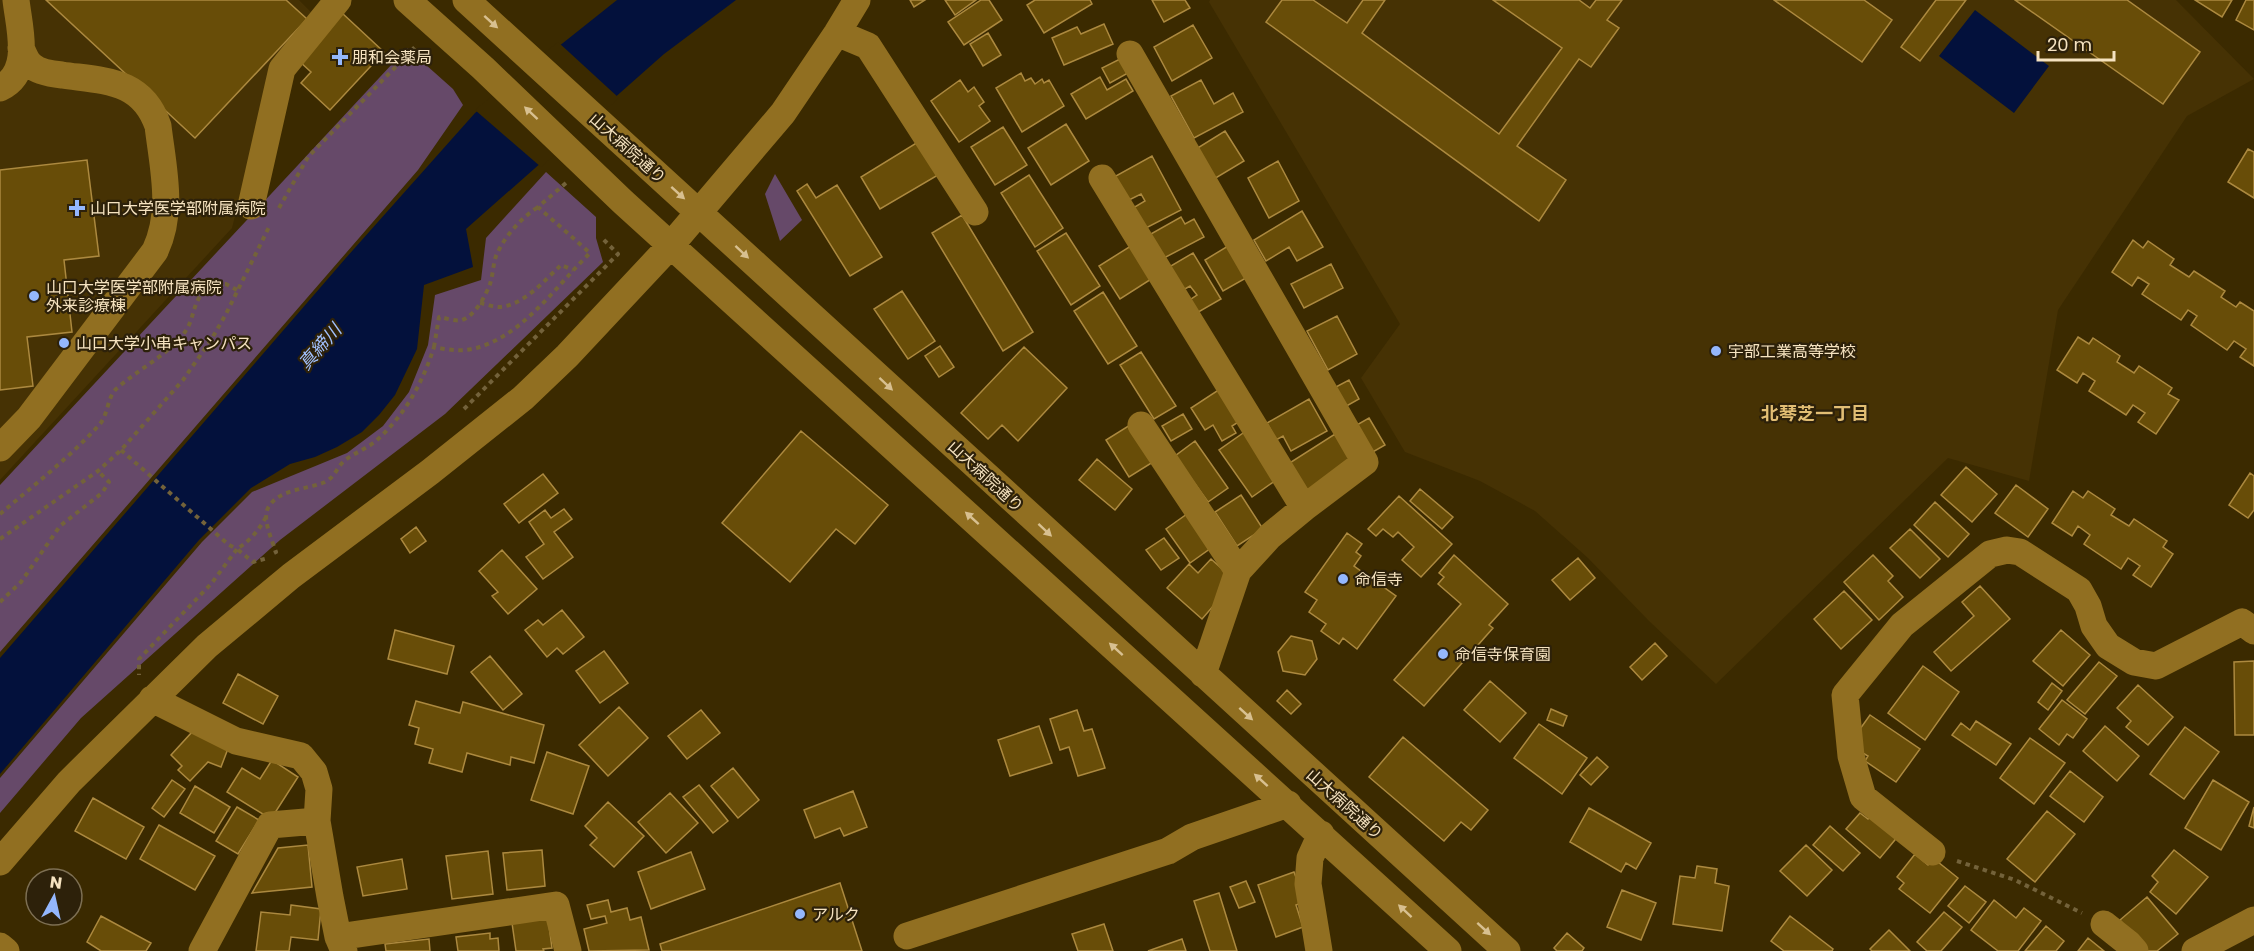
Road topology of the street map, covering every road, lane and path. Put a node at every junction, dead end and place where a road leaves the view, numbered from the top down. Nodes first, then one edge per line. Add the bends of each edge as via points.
1 (16, 0) edge
2 (338, 0) edge
3 (407, 0) edge
4 (458, 0) edge
5 (466, 0) edge
6 (857, 0) edge
7 (436, 25) junction
8 (837, 33) junction
9 (415, 47) dead end
10 (21, 48) junction
11 (1130, 54) dead end
12 (93, 79) junction
13 (0, 88) edge
14 (1102, 178) dead end
15 (567, 182) dead end
16 (538, 207) junction
17 (975, 212) dead end
18 (276, 213) dead end
19 (699, 213) junction
20 (261, 214) joint
21 (603, 239) dead end
22 (670, 245) junction
23 (573, 270) junction
24 (237, 291) junction
25 (480, 303) junction
26 (434, 347) junction
27 (459, 414) dead end
28 (1141, 425) dead end
29 (0, 448) edge
30 (120, 450) junction
31 (98, 471) junction
32 (1304, 508) junction
33 (0, 514) edge
34 (266, 517) junction
35 (0, 539) edge
36 (285, 545) dead end
37 (237, 549) junction
38 (276, 552) junction
39 (1238, 570) junction
40 (0, 602) edge
41 (2254, 631) edge
42 (1203, 674) junction
43 (139, 675) dead end
44 (152, 699) junction
45 (1288, 804) junction
46 (317, 821) junction
47 (1321, 834) junction
48 (1932, 852) joint
49 (0, 862) edge
50 (2254, 920) edge
51 (2104, 924) joint
52 (907, 936) dead end
53 (341, 944) edge
54 (0, 946) edge
55 (6, 951) edge
56 (202, 951) edge
57 (568, 951) edge
58 (1319, 951) edge
59 (1448, 951) edge
60 (1508, 951) edge
61 (2135, 951) edge
62 (2195, 951) edge

1 - 10 street
2 - 20 street via 282,69
3 - 7 street
4 - 7 street
5 -> 19 street, 山大病院通り
6 - 8 street
22 -> 7 street
8 - 17 street via 868,46
8 - 19 street via 783,113
9 - 18 path via 308,157
10 - 12 street via 31,65 39,70
10 - 13 street via 18,71
11 - 32 street via 1365,462
12 - 13 street
12 - 29 street via 135,92 155,116 166,197 165,225 155,251 29,418
14 - 32 street
15 - 16 path
16 - 23 path via 590,253
16 - 25 path via 524,216 504,243
19 - 22 street
19 -> 42 street, 山大病院通り
20 - 24 path
21 - 27 path via 618,254
22 - 44 street via 523,398 291,576 207,646
45 -> 22 street
23 - 25 path via 561,265 513,304 498,307
23 - 26 path via 505,337 465,350
24 - 30 path via 211,340 183,380
24 - 33 path via 226,284 212,284 201,292 190,325 180,339 114,391 101,423
25 - 26 path via 461,321 439,317
26 - 34 path via 411,400 391,426 342,463 327,481 292,491 273,502
28 - 39 street
30 - 31 path
30 - 37 path
31 - 35 path
31 - 40 path via 109,482 102,493 60,526 21,582
32 - 39 street
34 - 37 path via 258,532
34 - 38 path
36 - 38 path
37 - 38 path via 253,562
37 - 43 path via 211,584 139,660
39 - 42 street
41 - 48 street via 2242,622 2156,666 2134,662 2108,646 2094,626 2079,591 2020,552 1990,554 1902,625 1845,695 1851,756 1863,797
42 -> 60 street, 山大病院通り
44 - 46 street via 237,741 301,756 314,772 319,789
44 - 49 street via 69,782
45 - 47 street
45 - 52 street via 1192,837 1168,851
46 - 53 street
46 - 56 street via 270,825
47 - 58 street via 1310,858 1308,884
59 -> 47 street
48 - 51 path via 2015,880
50 - 62 street
51 - 61 street
53 - 57 street via 556,905
54 - 55 street

